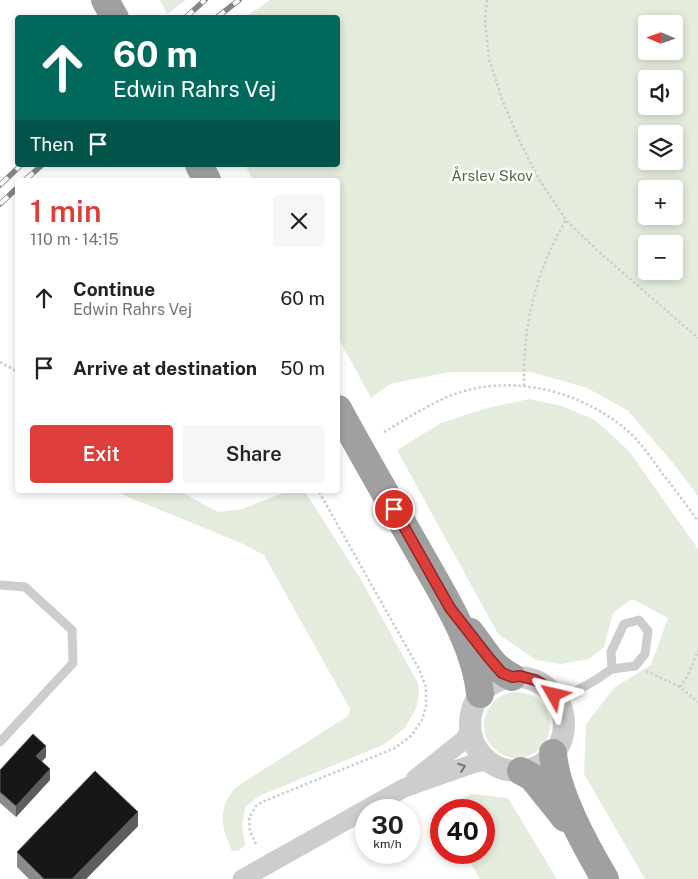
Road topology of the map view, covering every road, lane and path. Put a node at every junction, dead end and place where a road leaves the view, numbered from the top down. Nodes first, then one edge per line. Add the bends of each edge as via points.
1 (105, 0) edge
2 (488, 0) edge
3 (113, 15) edge
4 (566, 220) junction
5 (698, 338) edge
6 (0, 362) edge
7 (15, 370) edge
8 (524, 386) junction
9 (340, 413) edge
10 (384, 432) dead end
11 (320, 493) edge
12 (698, 521) edge
13 (0, 585) edge
14 (450, 608) junction
15 (698, 651) edge
16 (635, 666) junction
17 (612, 669) junction
18 (512, 677) junction
19 (680, 687) junction
20 (480, 694) junction
21 (558, 701) junction
22 (698, 702) edge
23 (470, 730) junction
24 (0, 742) edge
25 (553, 754) junction
26 (488, 762) junction
27 (521, 771) junction
28 (404, 788) junction
29 (256, 844) dead end
30 (587, 848) junction
31 (248, 877) edge
32 (605, 879) edge

1 - 3 highway
2 - 4 path via 484,21 489,59 503,102 539,179
4 - 5 path
4 - 8 path via 553,242 535,290 524,353
6 - 7 path
8 - 10 path via 482,388 448,397
8 - 12 path via 567,396 597,409 628,432
9 - 14 highway
11 - 29 path via 419,670 426,687 426,706 422,720 411,736 395,748 256,806 249,825
13 - 24 lane via 25,587 72,630 74,663
14 - 18 highway via 502,673
14 - 20 highway via 468,650
15 - 19 path
16 - 17 lane
16 - 17 lane via 646,654 648,631 639,620 624,624 611,652
16 - 19 path
17 - 21 lane
18 - 20 street via 494,682
18 - 21 street via 528,678 542,684
19 - 22 path
20 - 23 street via 471,711
21 - 25 street via 564,728
23 - 26 street via 479,753
23 - 28 street via 464,740
25 - 27 street via 539,766
25 - 30 highway via 554,768
26 - 27 street
28 -> 26 street via 475,763
27 - 30 highway via 532,777
28 - 31 street
30 - 32 highway

